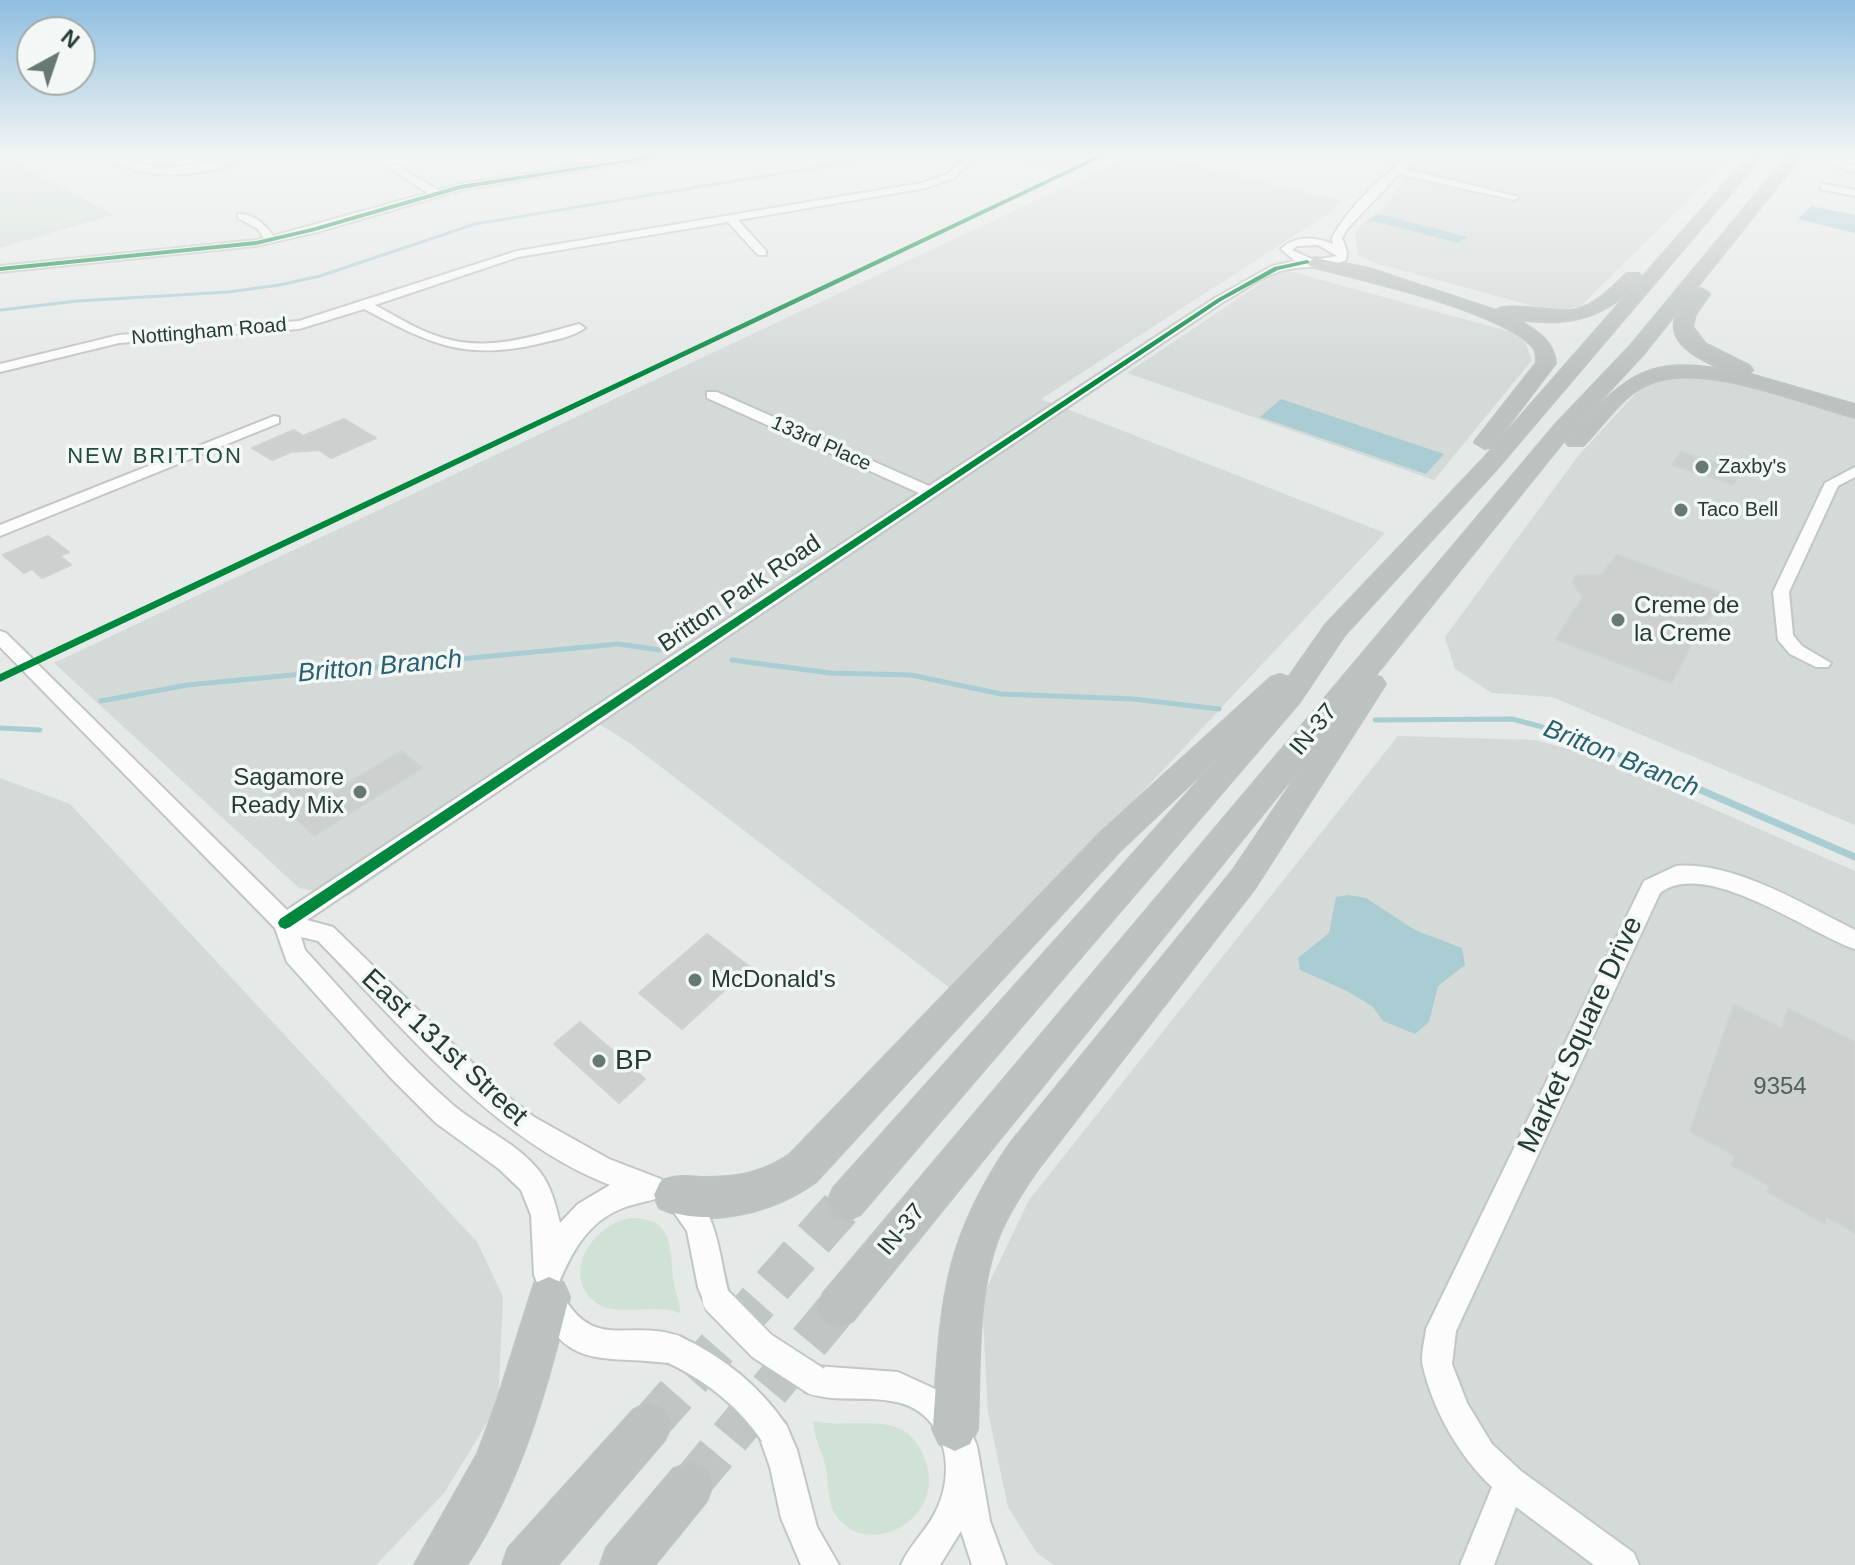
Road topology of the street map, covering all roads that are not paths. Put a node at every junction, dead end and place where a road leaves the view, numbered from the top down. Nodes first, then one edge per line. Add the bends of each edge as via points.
1 (263, 229) edge
2 (309, 229) edge
3 (666, 229) edge
4 (740, 229) edge
5 (1343, 229) edge
6 (1690, 229) edge
7 (1737, 229) edge
8 (1325, 231) dead end
9 (1686, 234) junction
10 (271, 240) junction
11 (1728, 240) junction
12 (1301, 242) junction
13 (1286, 249) junction
14 (1341, 252) junction
15 (762, 253) dead end
16 (1311, 263) junction
17 (0, 269) edge
18 (1219, 300) junction
19 (366, 305) junction
20 (579, 328) dead end
21 (0, 368) edge
22 (712, 395) dead end
23 (1855, 402) edge
24 (1855, 411) edge
25 (274, 420) dead end
26 (1855, 471) edge
27 (931, 493) junction
28 (1482, 527) junction
29 (0, 531) edge
30 (1388, 570) junction
31 (1407, 618) junction
32 (1335, 630) junction
33 (0, 637) edge
34 (1822, 663) dead end
35 (285, 923) junction
36 (1855, 940) edge
37 (662, 1192) junction
38 (847, 1201) tunnel mouth
39 (548, 1286) junction
40 (838, 1307) tunnel mouth
41 (649, 1425) tunnel mouth
42 (959, 1445) junction
43 (1510, 1482) junction
44 (690, 1485) tunnel mouth
45 (438, 1565) edge
46 (526, 1565) edge
47 (624, 1565) edge
48 (822, 1565) edge
49 (918, 1565) edge
50 (989, 1565) edge
51 (1477, 1565) edge
52 (1622, 1565) edge

1 - 10 street
2 - 10 street
3 - 19 street, Nottingham Road via 508,256
4 - 15 street
5 - 14 street via 1338,235
6 - 9 highway, IN-37
7 - 11 highway, IN-37
8 - 12 street
9 - 14 highway via 1595,309 1560,317 1490,308 1369,267
9 - 30 highway, IN-37 via 1489,465
10 - 17 street
11 - 23 highway via 1683,322 1687,336 1733,366
11 - 28 highway, IN-37
12 - 13 street, Britton Park Road
12 - 14 street via 1319,242
13 - 16 street
13 - 18 street, Britton Park Road
14 - 16 street, Britton Park Road via 1332,262
16 - 18 street, Britton Park Road via 1276,268
16 - 30 highway via 1363,272 1506,320 1533,336 1547,357
18 - 27 street, Britton Park Road
19 - 20 street via 434,339 462,345 522,344
19 - 21 street, Nottingham Road via 280,328 107,341
22 - 27 street, 133rd Place
24 - 28 highway via 1730,376 1684,372 1647,377 1636,382 1516,506
25 - 29 street
26 - 34 street via 1832,483 1781,592 1784,636 1796,650
27 - 35 street, Britton Park Road
28 - 31 highway, IN-37
30 - 32 highway, IN-37
31 - 40 highway, IN-37
31 - 42 highway via 1384,667 1244,879 994,1199 963,1293
32 - 37 highway via 1111,841 803,1168 752,1195
32 - 38 highway, IN-37 via 1290,696
33 - 35 street, East 131st Street
35 - 37 street, East 131st Street via 325,934 525,1126 601,1169
35 - 39 street, East 131st Street via 295,955 398,1068 445,1114 530,1181 547,1220
36 - 43 street, Market Square Drive via 1708,877 1682,873 1652,887 1441,1329 1437,1364 1456,1413 1481,1455
37 - 39 street via 620,1194 593,1208 565,1240
37 - 42 street, bridge via 693,1213 717,1300 745,1332 816,1381 906,1388 938,1410
39 - 45 highway via 523,1393 495,1470
39 - 48 street, bridge via 562,1325 586,1341 673,1349 746,1401 774,1433 787,1464 798,1526
41 - 46 highway
42 - 49 street via 963,1482 951,1519
42 - 50 street
43 - 51 street
43 - 52 street, Market Square Drive
44 - 47 highway

